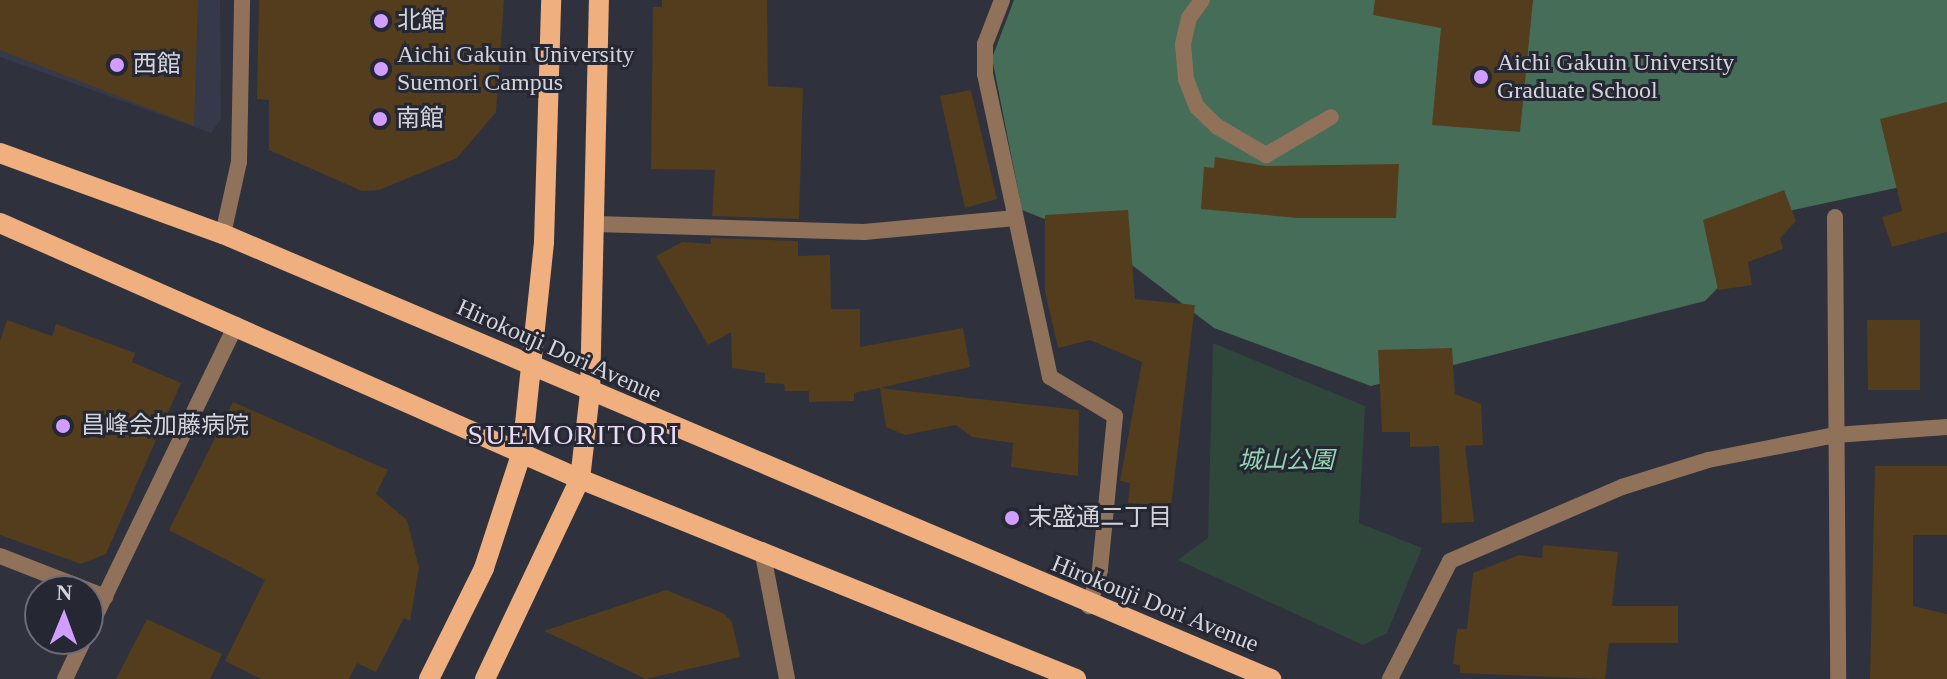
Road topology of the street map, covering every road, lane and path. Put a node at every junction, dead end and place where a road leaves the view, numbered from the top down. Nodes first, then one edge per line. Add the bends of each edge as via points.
1 (242, 0) edge
2 (551, 0) edge
3 (599, 0) edge
4 (1002, 0) edge
5 (1202, 0) edge
6 (1331, 117) dead end
7 (0, 153) edge
8 (1835, 217) dead end
9 (1015, 218) junction
10 (0, 223) edge
11 (596, 224) junction
12 (223, 234) junction
13 (236, 325) junction
14 (532, 366) junction
15 (590, 393) junction
16 (1947, 427) edge
17 (1835, 435) junction
18 (522, 452) junction
19 (580, 479) junction
20 (762, 550) junction
21 (0, 556) edge
22 (105, 597) joint
23 (1089, 606) junction
24 (76, 655) edge
25 (65, 679) edge
26 (429, 679) edge
27 (485, 679) edge
28 (787, 679) edge
29 (1076, 679) edge
30 (1271, 679) edge
31 (1390, 679) edge
32 (1838, 679) edge

1 - 12 street via 239,162
2 - 14 main road via 544,242
3 - 11 main road
4 - 9 street via 985,44 985,74
5 - 6 street via 1189,18 1183,44 1186,79 1197,107 1218,127 1266,155
7 - 12 main road, Hirokouji Dori Avenue
8 - 17 street
9 - 11 street via 864,232
9 - 23 street via 1050,377 1115,416 1100,570
10 - 13 main road
11 - 15 main road
12 - 14 main road, Hirokouji Dori Avenue
13 - 18 main road
13 - 22 street
14 - 15 main road, Hirokouji Dori Avenue
14 - 18 main road
15 - 19 main road
15 - 23 main road, Hirokouji Dori Avenue
16 - 17 street
17 - 31 street via 1708,460 1622,487 1450,561
17 - 32 street
18 - 19 main road
18 - 26 main road via 484,568
19 - 20 main road
19 - 27 main road
20 - 28 street
20 - 29 main road
21 - 22 street
23 - 30 main road, Hirokouji Dori Avenue
24 - 25 street

